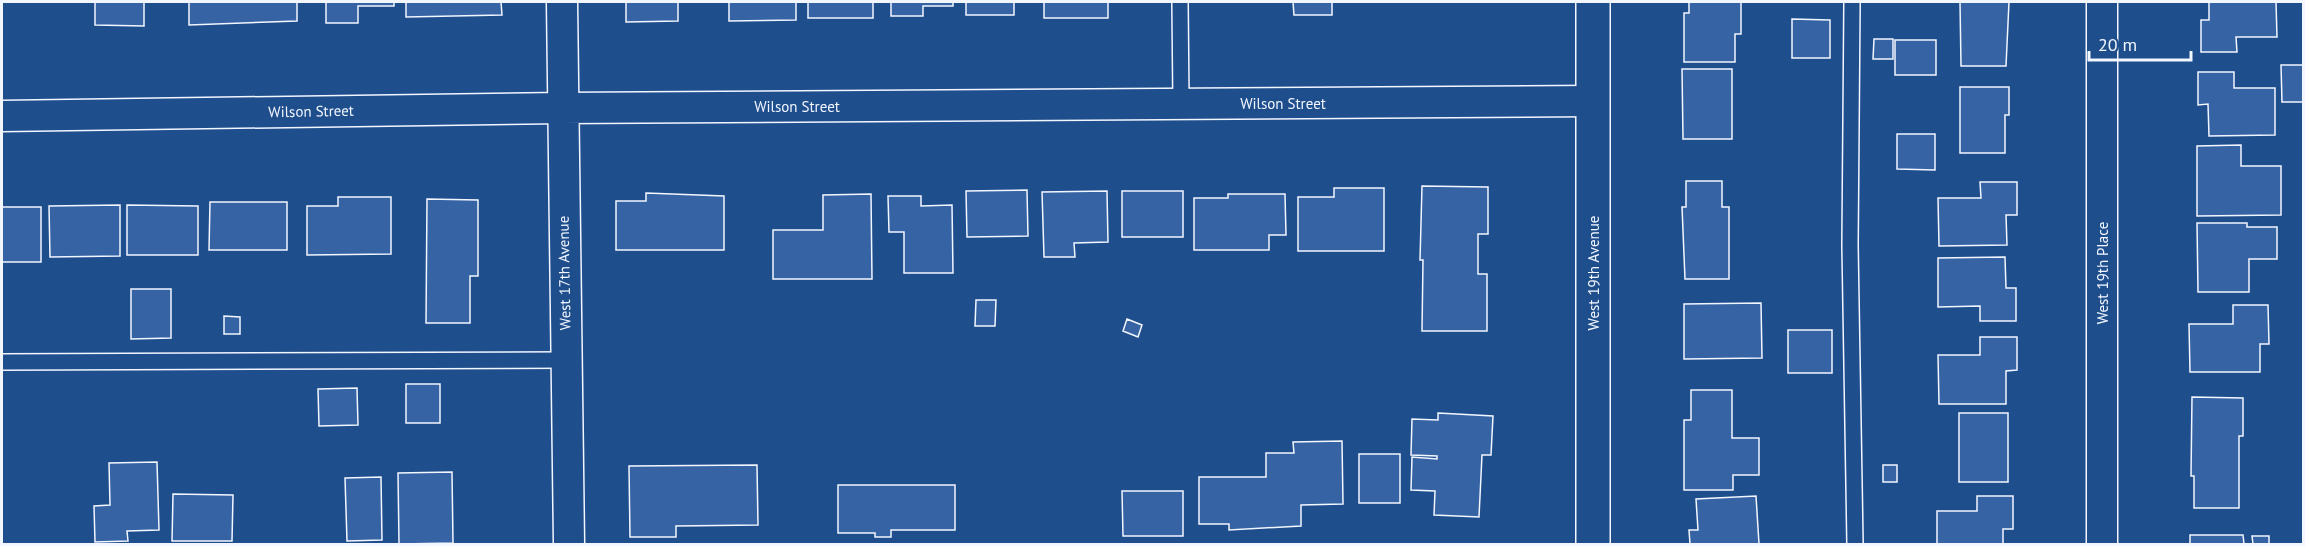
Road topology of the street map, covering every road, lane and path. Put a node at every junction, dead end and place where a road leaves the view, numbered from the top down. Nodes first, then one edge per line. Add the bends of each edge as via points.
1 (562, 2) edge
2 (1180, 2) edge
3 (1593, 2) edge
4 (1852, 2) edge
5 (2102, 2) edge
6 (1593, 101) junction
7 (1181, 103) junction
8 (562, 108) junction
9 (2, 116) edge
10 (566, 360) junction
11 (2, 362) edge
12 (569, 544) edge
13 (1593, 544) edge
14 (1855, 544) edge
15 (2102, 544) edge

1 - 8 street, West 17th Avenue
2 - 7 lane
3 - 6 street, West 19th Avenue
4 - 14 lane via 1850,245
5 - 15 street, West 19th Place
6 - 7 street, Wilson Street
6 - 13 street, West 19th Avenue
7 - 8 street, Wilson Street
8 - 9 street, Wilson Street
8 - 10 street, West 17th Avenue
10 - 11 lane
10 - 12 street, West 17th Avenue

